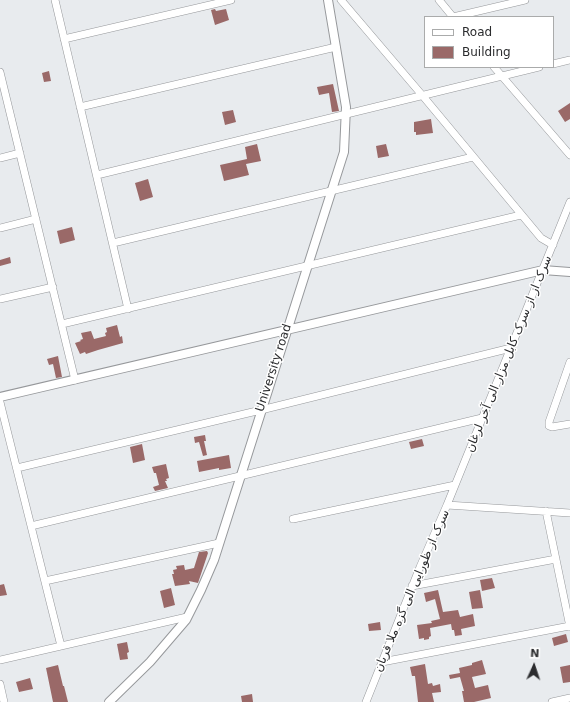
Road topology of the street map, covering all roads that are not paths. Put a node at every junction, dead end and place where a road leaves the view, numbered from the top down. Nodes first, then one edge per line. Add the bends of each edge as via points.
1 (55, 0) edge
2 (231, 0) edge
3 (328, 0) edge
4 (341, 0) edge
5 (439, 0) edge
6 (525, 0) edge
7 (452, 16) edge
8 (457, 16) edge
9 (64, 39) junction
10 (336, 47) junction
11 (570, 60) edge
12 (554, 64) edge
13 (495, 68) edge
14 (535, 68) edge
15 (0, 72) edge
16 (502, 76) junction
17 (1, 83) edge
18 (422, 95) junction
19 (80, 107) junction
20 (346, 114) junction
21 (20, 153) junction
22 (570, 155) edge
23 (473, 157) junction
24 (0, 158) edge
25 (96, 175) junction
26 (331, 191) junction
27 (570, 202) edge
28 (521, 215) junction
29 (36, 220) junction
30 (0, 228) edge
31 (113, 243) junction
32 (553, 245) junction
33 (306, 266) junction
34 (542, 270) junction
35 (570, 272) edge
36 (52, 287) junction
37 (0, 299) edge
38 (128, 308) junction
39 (62, 324) junction
40 (286, 330) junction
41 (511, 348) junction
42 (570, 362) edge
43 (75, 380) junction
44 (0, 397) edge
45 (0, 402) edge
46 (261, 410) junction
47 (482, 418) junction
48 (570, 424) edge
49 (16, 468) junction
50 (240, 476) junction
51 (456, 485) junction
52 (447, 505) junction
53 (546, 511) junction
54 (570, 513) edge
55 (293, 519) dead end
56 (31, 526) junction
57 (219, 543) junction
58 (556, 559) junction
59 (45, 581) junction
60 (412, 586) junction
61 (187, 617) junction
62 (570, 627) edge
63 (61, 646) junction
64 (0, 660) edge
65 (382, 662) junction
66 (0, 684) edge
67 (570, 698) edge
68 (4, 702) edge
69 (109, 702) edge
70 (366, 702) edge
71 (552, 702) edge

1 - 9 street
2 - 9 street
3 - 10 street, University road
4 - 18 street
5 - 7 street
6 - 8 street
9 - 19 street
10 - 19 street
10 - 20 street, University road
11 - 12 street
13 - 16 street
14 - 16 street
15 - 17 street
16 - 18 street
16 - 22 street
17 - 21 street
18 - 20 street
18 - 23 street
19 - 25 street
20 - 25 street
20 - 26 street, University road via 344,152
21 - 24 street
21 - 29 street
23 - 26 street
23 - 28 street
25 - 31 street
26 - 31 street
26 - 33 street, University road
27 - 32 street, سرک از از سرک کابل مزار الی آخر لرغان
28 - 32 street via 541,238
28 - 33 street
29 - 30 street
29 - 36 street
31 - 38 street
32 - 34 street, سرک از از سرک کابل مزار الی آخر لرغان
33 - 38 street
33 - 40 street, University road
34 - 35 street
34 - 40 street
34 - 41 street, سرک از از سرک کابل مزار الی آخر لرغان
36 - 37 street
36 - 39 street
38 - 39 street
39 - 43 street
40 - 43 street
40 - 46 street, University road
41 - 46 street
41 - 47 street, سرک از از سرک کابل مزار الی آخر لرغان
42 - 48 street via 549,426
43 - 44 street
45 - 49 street
46 - 49 street
46 - 50 street, University road
47 - 50 street
47 - 51 street, سرک از از سرک کابل مزار الی آخر لرغان
49 - 56 street
50 - 56 street
50 - 57 street, University road
51 - 52 street, سرک از از سرک کابل مزار الی آخر لرغان
51 - 55 street
52 - 53 street, سرک از ظورایی الی گزه ملا قربان
52 - 60 street, سرک از ظورایی الی گزه ملا قربان
53 - 54 street, سرک از ظورایی الی گزه ملا قربان
53 - 58 street
56 - 59 street
57 - 59 street
57 - 61 street, University road via 214,560
58 - 60 street
58 - 62 street
59 - 63 street
60 - 65 street, سرک از ظورایی الی گزه ملا قربان
61 - 63 street
61 - 69 street, University road via 150,662
62 - 65 street
63 - 64 street
65 - 70 street, سرک از ظورایی الی گزه ملا قربان
66 - 68 street
67 - 71 street

